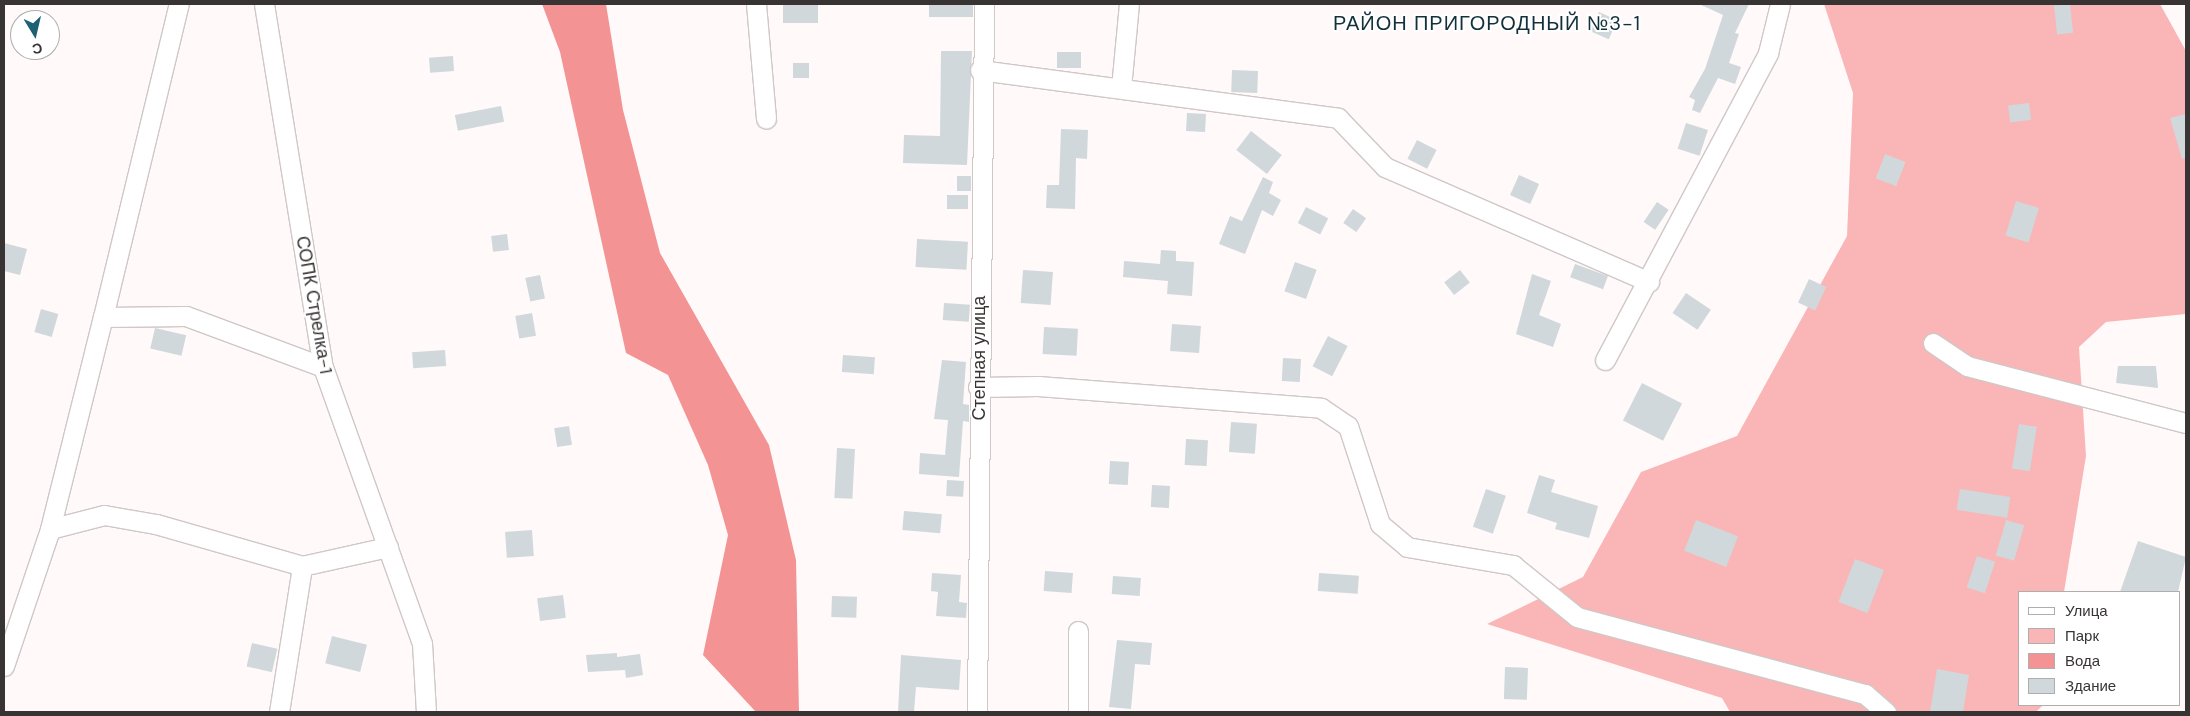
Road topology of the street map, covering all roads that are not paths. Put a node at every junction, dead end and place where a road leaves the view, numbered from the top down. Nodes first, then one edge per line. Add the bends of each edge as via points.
1 (179, 4) edge
2 (264, 4) edge
3 (756, 4) edge
4 (984, 4) edge
5 (1129, 4) edge
6 (1780, 4) edge
7 (980, 70) junction
8 (1121, 88) junction
9 (766, 118) dead end
10 (1649, 282) junction
11 (103, 316) junction
12 (1933, 343) dead end
13 (1605, 360) dead end
14 (323, 367) junction
15 (978, 387) junction
16 (2186, 423) edge
17 (50, 529) junction
18 (388, 547) junction
19 (302, 566) junction
20 (1078, 631) dead end
21 (4, 666) edge
22 (279, 712) edge
23 (426, 712) edge
24 (977, 712) edge
25 (1078, 712) edge
26 (1886, 712) edge

1 - 11 street
2 - 14 street, СОПК Стрелка-1
3 - 9 street
4 - 7 street, Степная улица
5 - 8 street
6 - 10 street via 1768,52
7 - 8 street
7 - 15 street, Степная улица
8 - 10 street via 1338,118 1385,167
10 - 13 street
11 - 14 street via 186,316
11 - 17 street
12 - 16 street via 1967,366
14 - 18 street, СОПК Стрелка-1
15 - 24 street, Степная улица via 982,544
15 - 26 street via 1038,386 1321,408 1348,426 1380,524 1407,548 1513,565 1577,617 1865,694
17 - 19 street via 104,515 156,524
17 - 21 street
18 - 19 street
18 - 23 street, СОПК Стрелка-1 via 422,644
19 - 22 street
20 - 25 street

